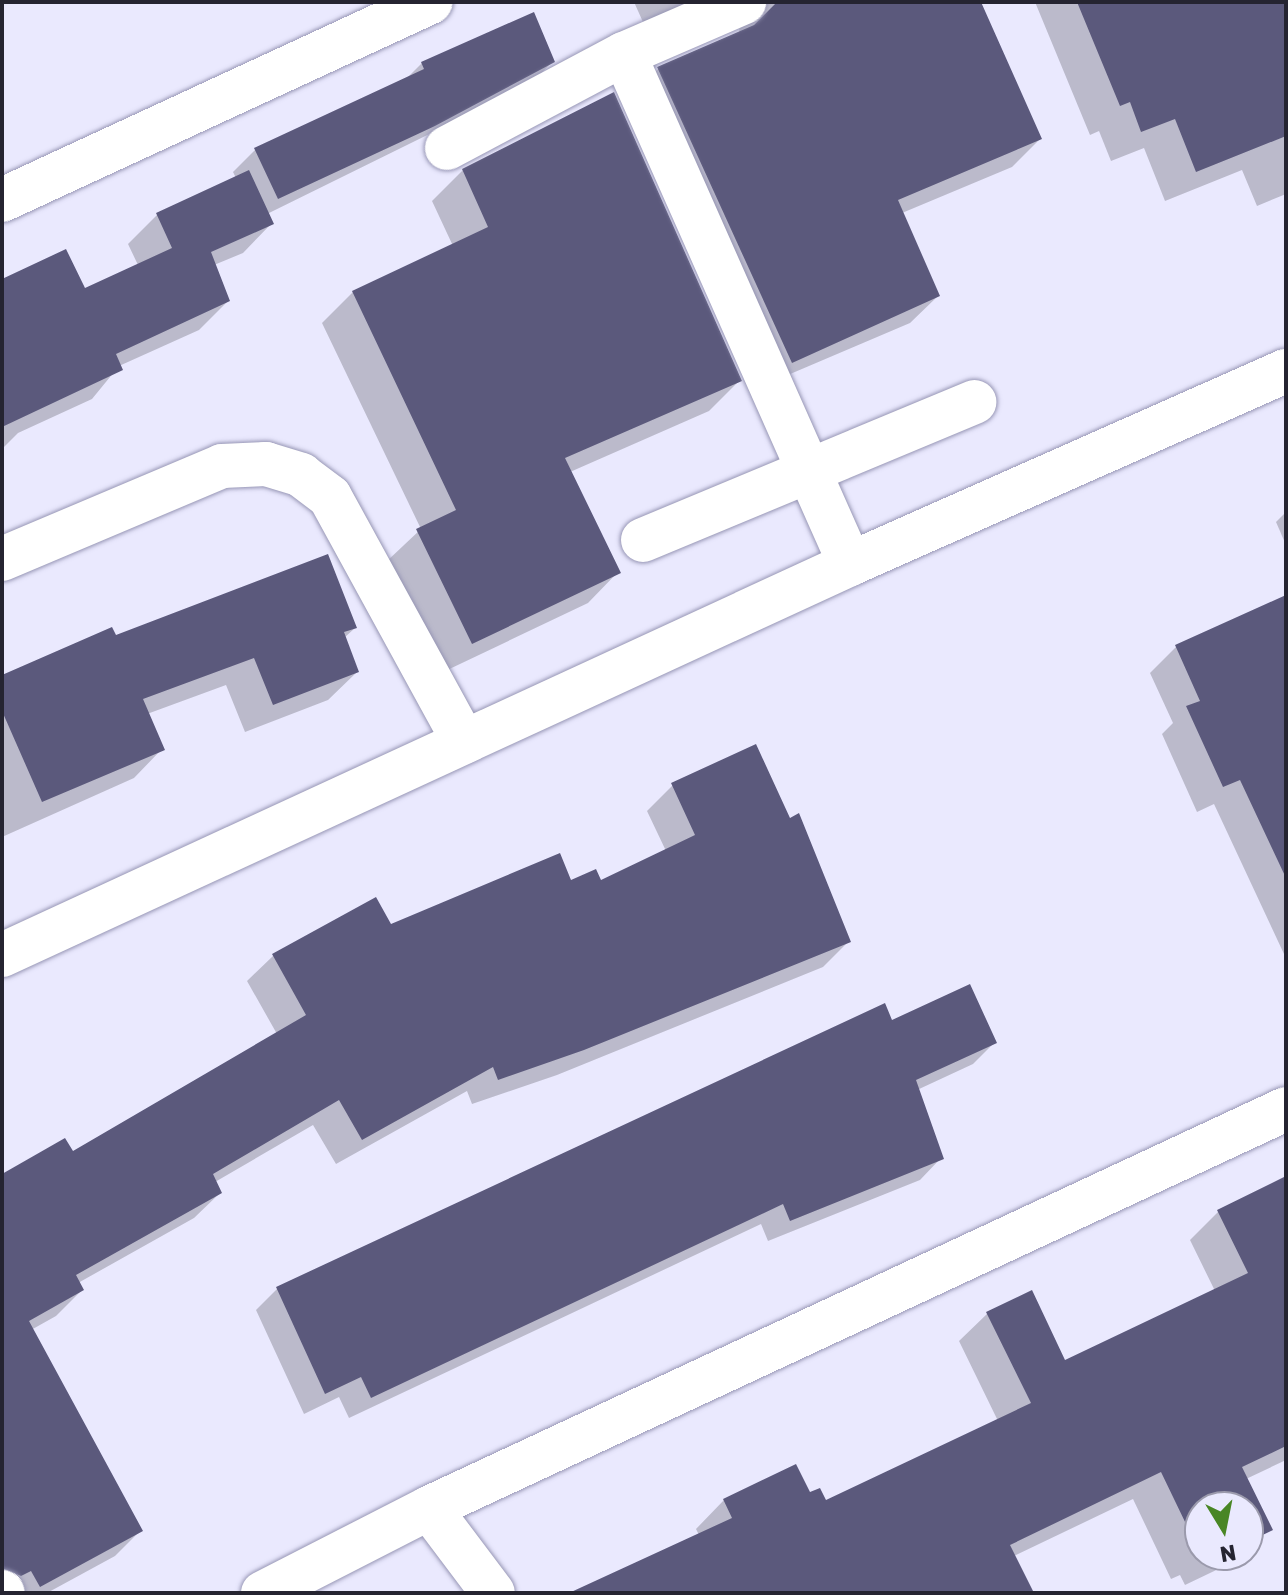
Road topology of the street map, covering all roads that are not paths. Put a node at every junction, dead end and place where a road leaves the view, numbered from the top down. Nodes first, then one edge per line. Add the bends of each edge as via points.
1 (430, 2) edge
2 (744, 2) edge
3 (624, 54) junction
4 (447, 148) dead end
5 (2, 200) edge
6 (1286, 371) edge
7 (974, 402) dead end
8 (809, 470) junction
9 (643, 540) dead end
10 (2, 559) edge
11 (850, 564) junction
12 (464, 742) junction
13 (2, 955) edge
14 (1286, 1109) edge
15 (429, 1508) junction
16 (263, 1593) edge
17 (493, 1593) edge

1 - 5 street
2 - 3 street
3 - 4 street
3 - 8 street
6 - 11 street
7 - 8 street
8 - 9 street
8 - 11 street
10 - 12 street via 222,466 266,464 301,475 330,497
11 - 12 street
12 - 13 street
14 - 15 street
15 - 16 street
15 - 17 street

